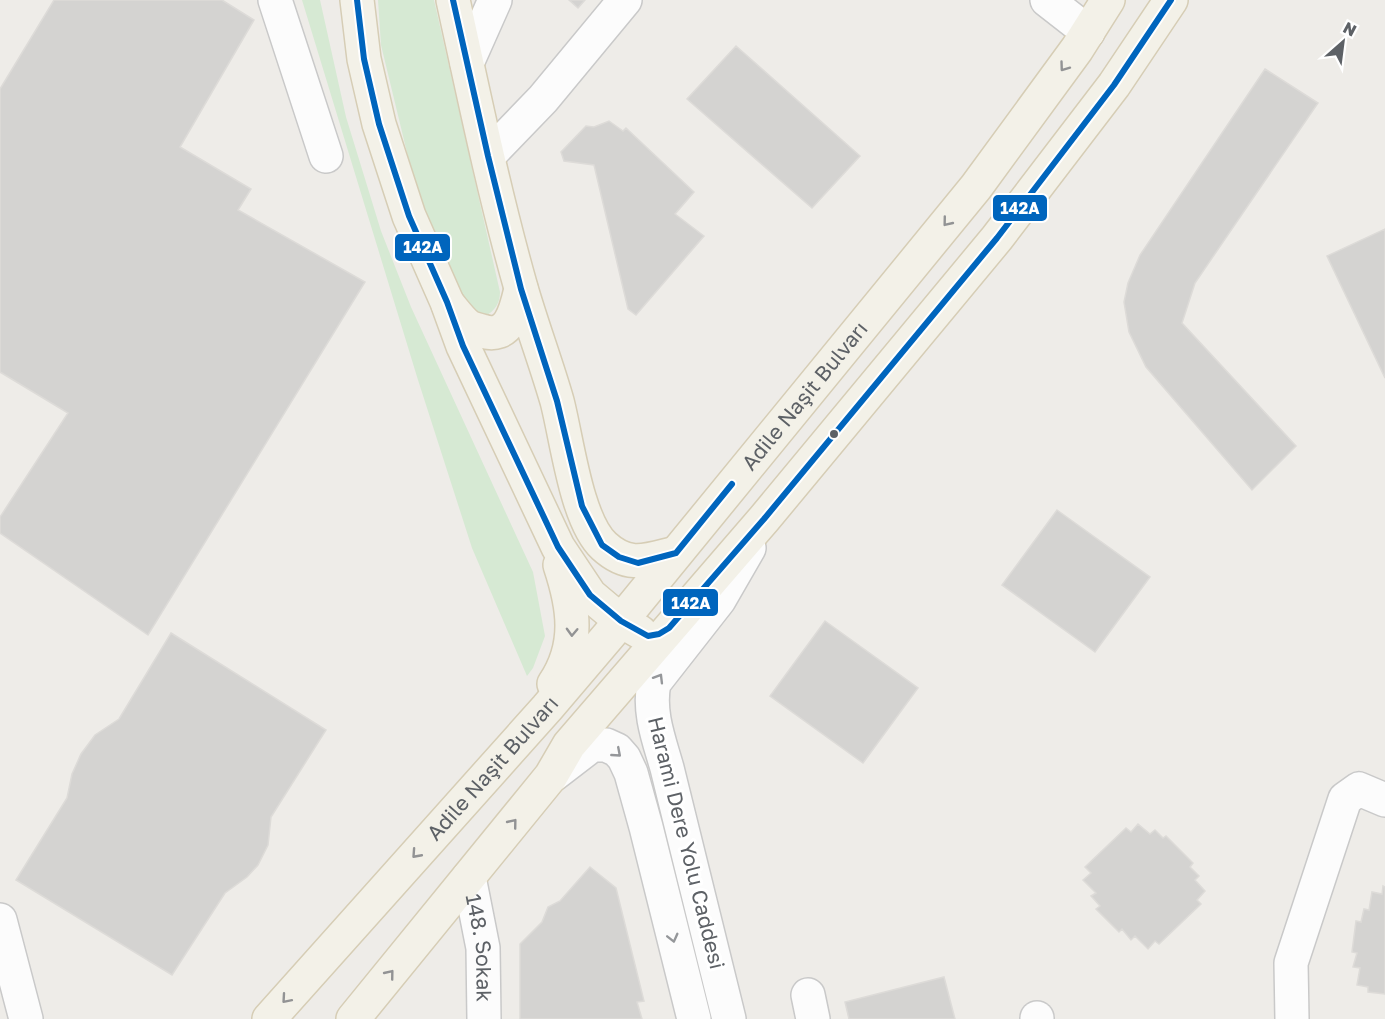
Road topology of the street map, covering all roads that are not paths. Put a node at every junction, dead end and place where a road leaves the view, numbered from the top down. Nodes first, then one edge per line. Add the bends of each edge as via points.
1 (275, 0) edge
2 (357, 0) edge
3 (453, 0) edge
4 (495, 0) edge
5 (625, 0) edge
6 (1047, 0) edge
7 (1108, 0) edge
8 (1171, 0) edge
9 (1088, 32) junction
10 (467, 63) junction
11 (326, 156) dead end
12 (488, 156) junction
13 (521, 289) junction
14 (447, 302) junction
15 (764, 519) junction
16 (552, 534) junction
17 (676, 553) junction
18 (621, 621) junction
19 (669, 628) junction
20 (516, 743) junction
21 (551, 776) junction
22 (1385, 800) edge
23 (469, 877) junction
24 (0, 920) edge
25 (26, 1019) edge
26 (269, 1019) edge
27 (353, 1019) edge
28 (484, 1019) edge
29 (694, 1019) edge
30 (729, 1019) edge
31 (1292, 1019) edge

1 - 11 street
2 - 14 main road via 378,124 409,216
3 - 10 main road
4 - 10 street
5 - 12 street via 543,99
6 - 9 street
7 - 9 main road, Adile Naşit Bulvarı
8 - 15 main road, Adile Naşit Bulvarı via 1114,85 997,238
9 -> 17 main road, Adile Naşit Bulvarı via 976,187
10 - 12 main road
12 - 13 main road
13 - 14 main road via 516,310 498,333 468,326
13 - 17 main road via 557,401 582,506 602,545 619,557 638,562
14 - 16 main road via 463,346
15 - 19 main road, Adile Naşit Bulvarı
30 -> 15 street, Harami Dere Yolu Caddesi via 651,698 654,683 719,600
16 - 18 main road via 590,595
16 -> 20 main road via 568,588 572,642 560,675
17 - 18 main road, Adile Naşit Bulvarı
18 - 19 main road via 648,636
18 - 20 main road, Adile Naşit Bulvarı
19 - 21 main road, Adile Naşit Bulvarı via 569,745
20 -> 26 main road, Adile Naşit Bulvarı
23 -> 21 main road, Adile Naşit Bulvarı
21 -> 29 street, Harami Dere Yolu Caddesi via 592,745 606,745 624,758 643,816
22 - 31 street via 1359,789 1345,799 1291,963
27 -> 23 main road, Adile Naşit Bulvarı
23 - 28 street, 148. Sokak via 483,948
24 - 25 street

